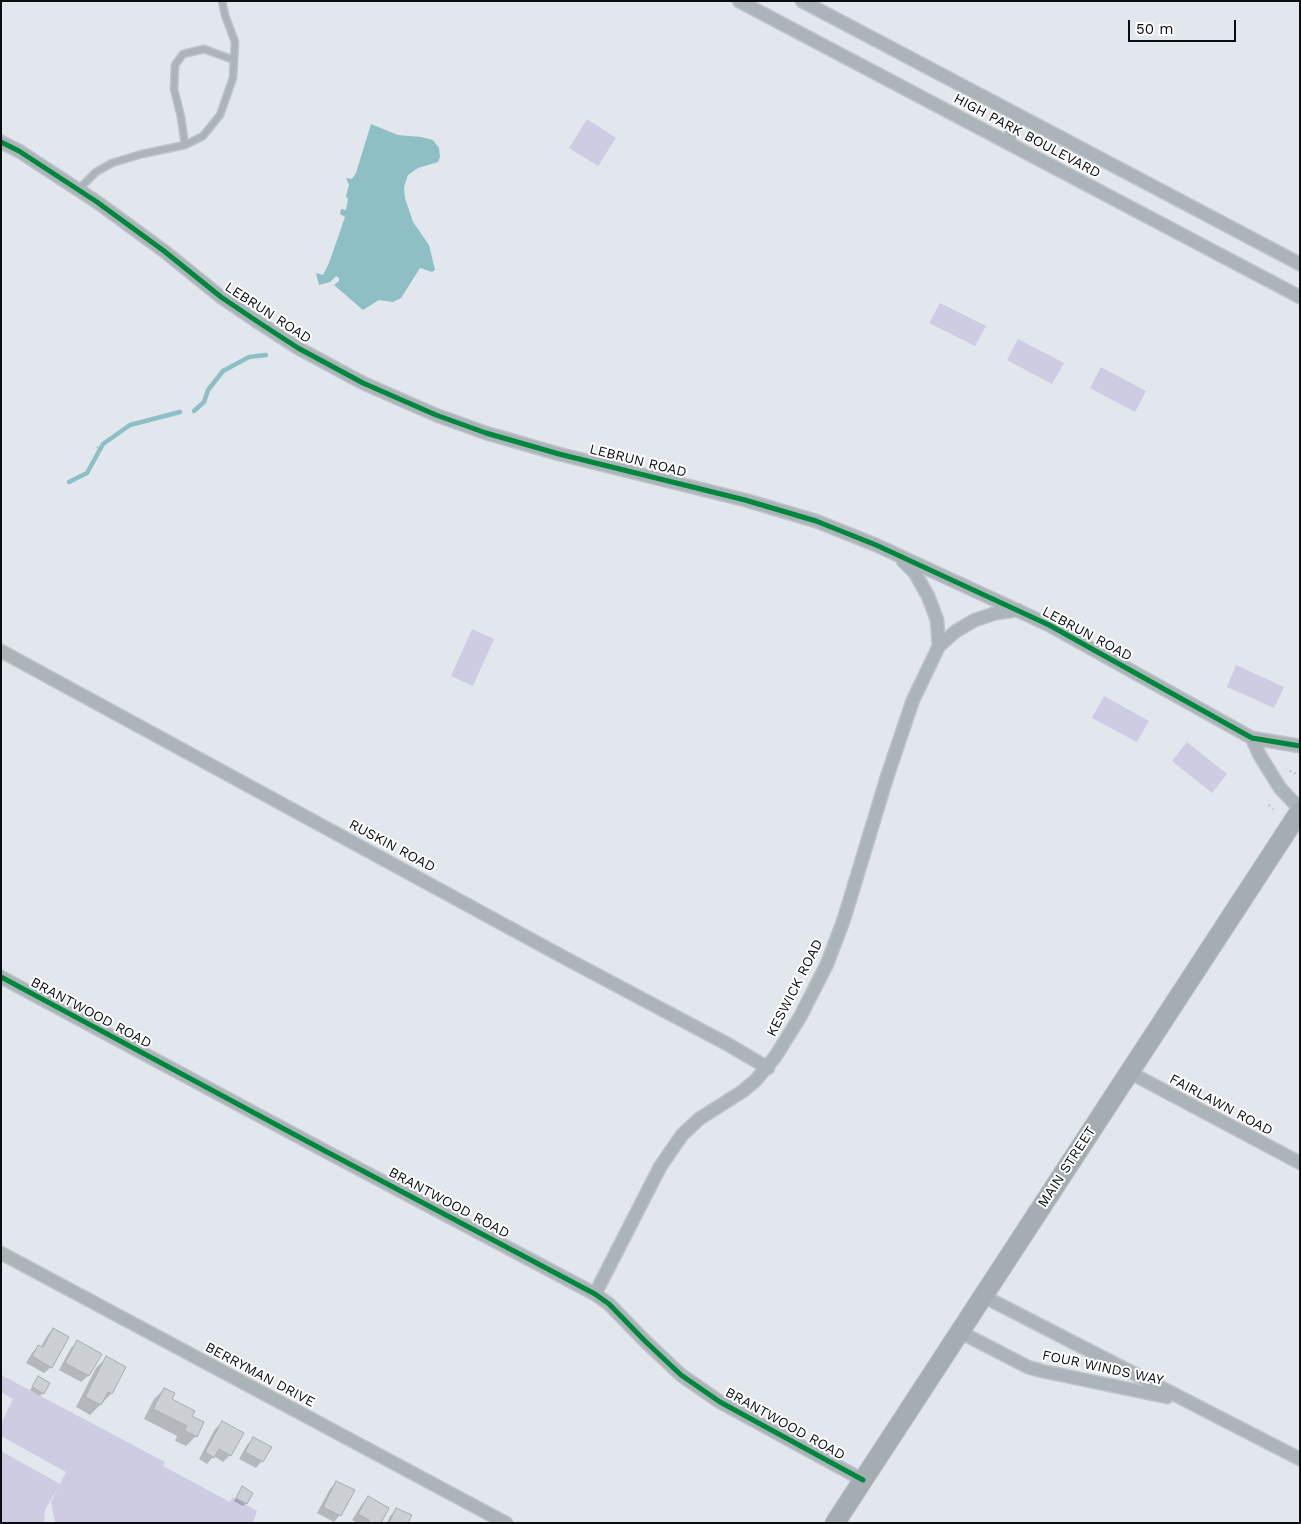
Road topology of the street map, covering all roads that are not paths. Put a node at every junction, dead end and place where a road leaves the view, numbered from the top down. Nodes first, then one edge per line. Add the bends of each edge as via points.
1 (222, 1) edge
2 (739, 1) edge
3 (802, 1) edge
4 (234, 60) junction
5 (1020, 116) junction
6 (1, 142) edge
7 (1007, 142) junction
8 (185, 145) junction
9 (78, 190) junction
10 (1300, 264) edge
11 (1300, 297) edge
12 (897, 555) junction
13 (1018, 610) junction
14 (939, 646) junction
15 (1, 651) edge
16 (1252, 738) junction
17 (1300, 746) edge
18 (1300, 810) edge
19 (1, 977) edge
20 (768, 1068) junction
21 (1129, 1072) junction
22 (1300, 1163) edge
23 (1, 1253) edge
24 (595, 1294) junction
25 (983, 1296) junction
26 (960, 1332) junction
27 (1189, 1402) junction
28 (1300, 1459) edge
29 (864, 1480) junction
30 (506, 1523) edge
31 (836, 1523) edge

1 - 4 lane via 235,42
2 - 7 street, HIGH PARK BOULEVARD
3 - 5 street, HIGH PARK BOULEVARD
4 - 8 lane via 233,78 220,115 203,136
4 - 8 lane via 204,49 183,54 175,65 174,89
5 - 7 street
5 - 10 street, HIGH PARK BOULEVARD
6 - 9 street, LEBRUN ROAD
7 - 11 street, HIGH PARK BOULEVARD
8 - 9 lane via 112,163 96,172
9 - 12 street, LEBRUN ROAD via 258,322 328,364 397,398 486,433 702,488 824,524
12 - 13 street, LEBRUN ROAD
12 - 14 street via 915,573 928,596 936,620
13 - 14 street, KESWICK ROAD via 975,620
13 - 16 street, LEBRUN ROAD
14 - 20 street, KESWICK ROAD via 913,700 844,919 826,964 800,1017
15 - 20 street, RUSKIN ROAD
16 - 17 street, LEBRUN ROAD
16 - 18 street via 1280,788
18 - 21 main road, MAIN STREET
19 - 24 street, BRANTWOOD ROAD
20 - 24 street, KESWICK ROAD via 743,1091 699,1119 682,1135 660,1167
21 - 22 street, FAIRLAWN ROAD
21 - 25 main road, MAIN STREET
23 - 30 street, BERRYMAN DRIVE
24 - 29 street, BRANTWOOD ROAD via 681,1375 720,1402
25 - 26 main road, MAIN STREET
25 - 27 street, FOUR WINDS WAY
26 - 27 street, FOUR WINDS WAY via 1028,1367
26 - 29 main road, MAIN STREET
27 - 28 street, FOUR WINDS WAY
29 - 31 main road, MAIN STREET

